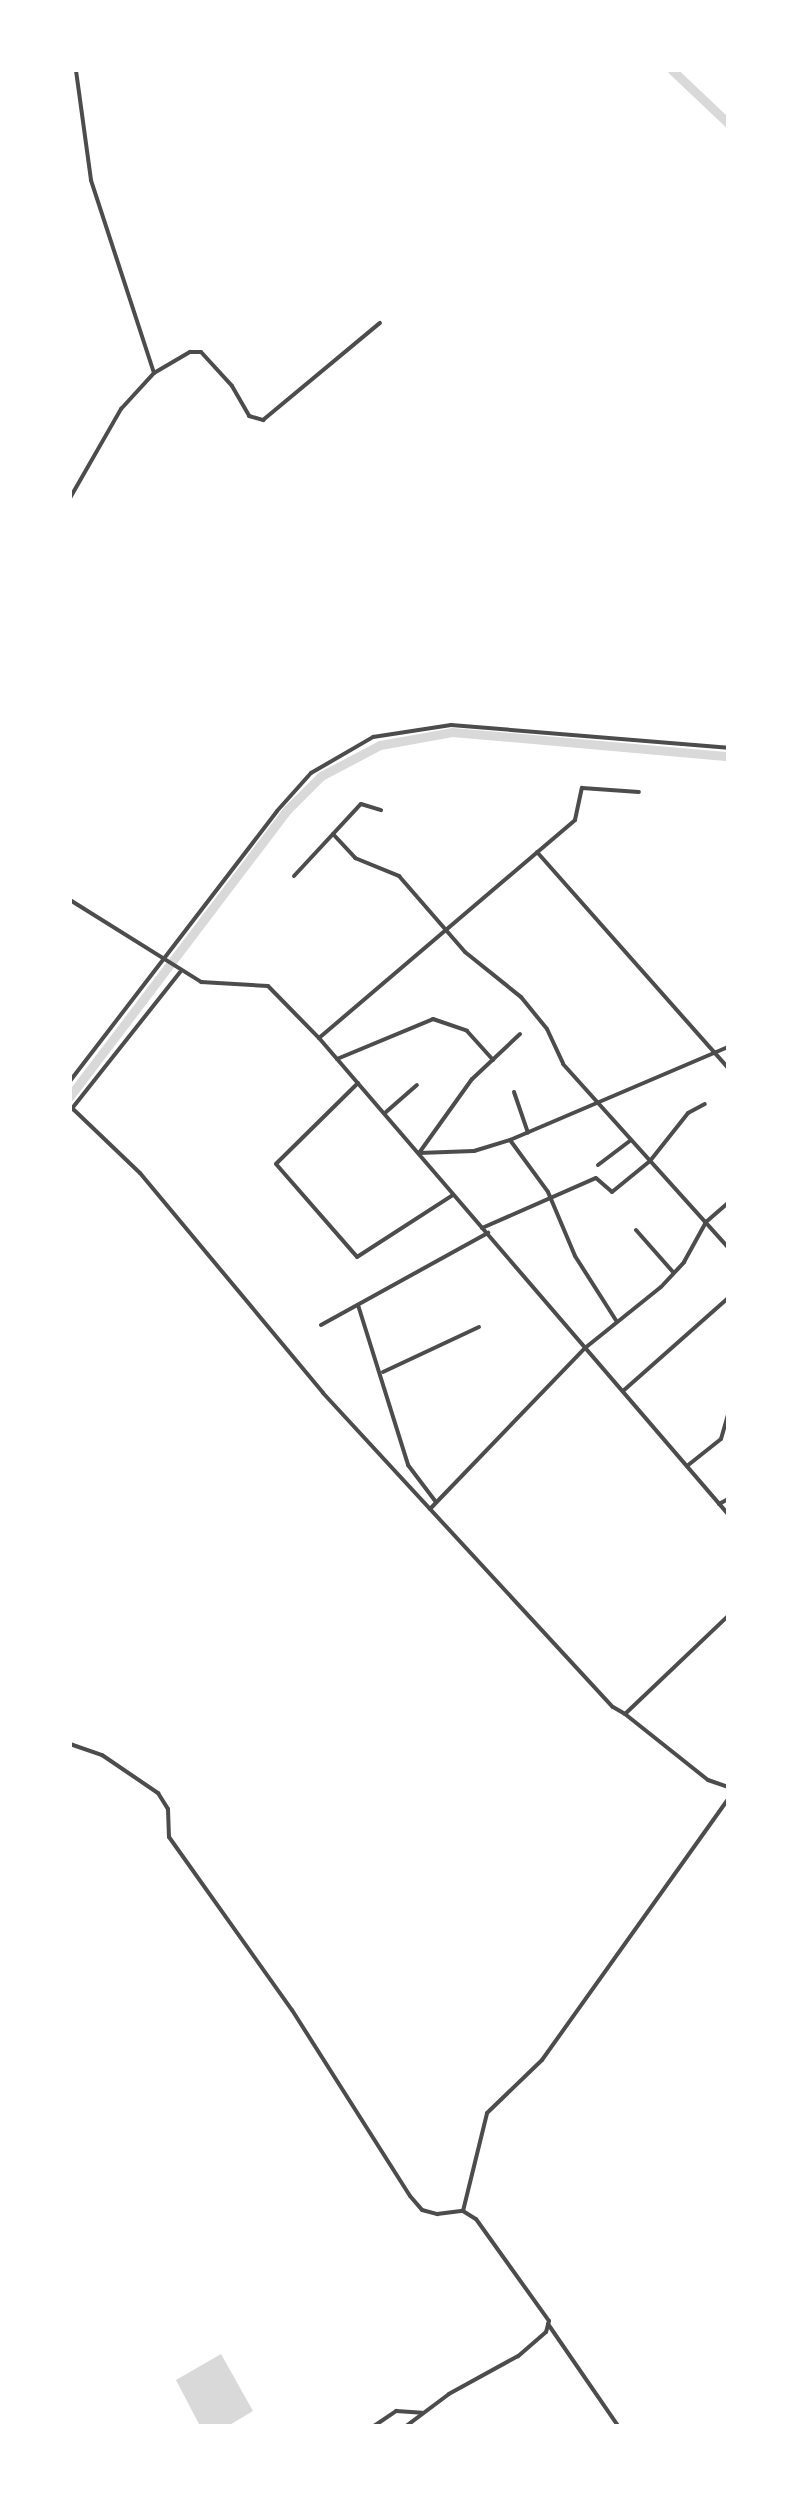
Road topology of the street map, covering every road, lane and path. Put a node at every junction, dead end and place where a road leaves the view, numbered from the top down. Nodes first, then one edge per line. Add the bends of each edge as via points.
1 (76, 70) edge
2 (380, 323) dead end
3 (154, 373) junction
4 (70, 498) edge
5 (728, 748) edge
6 (639, 792) dead end
7 (381, 810) dead end
8 (333, 834) junction
9 (537, 852) junction
10 (294, 876) dead end
11 (70, 900) edge
12 (447, 929) junction
13 (164, 960) junction
14 (180, 972) junction
15 (520, 1034) dead end
16 (319, 1038) junction
17 (728, 1047) edge
18 (716, 1054) junction
19 (337, 1059) junction
20 (493, 1060) junction
21 (728, 1068) edge
22 (70, 1081) edge
23 (358, 1083) junction
24 (417, 1085) dead end
25 (514, 1092) dead end
26 (597, 1102) junction
27 (705, 1104) dead end
28 (71, 1109) edge
29 (385, 1113) junction
30 (528, 1133) junction
31 (631, 1139) junction
32 (510, 1140) junction
33 (419, 1153) junction
34 (650, 1161) junction
35 (598, 1165) dead end
36 (453, 1195) junction
37 (551, 1200) junction
38 (728, 1203) edge
39 (706, 1222) junction
40 (482, 1228) junction
41 (636, 1230) dead end
42 (488, 1233) junction
43 (728, 1247) edge
44 (673, 1272) junction
45 (728, 1298) edge
46 (358, 1305) junction
47 (617, 1322) junction
48 (321, 1325) dead end
49 (479, 1327) dead end
50 (585, 1348) junction
51 (383, 1372) junction
52 (623, 1391) junction
53 (728, 1415) edge
54 (687, 1466) junction
55 (728, 1499) edge
56 (436, 1502) junction
57 (719, 1504) junction
58 (430, 1509) junction
59 (728, 1514) edge
60 (728, 1616) edge
61 (625, 1714) junction
62 (70, 1744) edge
63 (728, 1787) edge
64 (728, 1799) edge
65 (463, 2211) junction
66 (548, 2324) junction
67 (422, 2413) junction
68 (374, 2426) edge
69 (406, 2426) edge
70 (618, 2426) edge

1 - 3 street via 91,180
2 - 3 street via 263,420 249,416 232,386 201,352 190,352
3 - 4 street via 121,409
5 - 13 street via 451,725 373,737 311,773
6 - 9 street via 582,788 575,820
7 - 8 street via 361,804
8 - 10 street
8 - 12 street via 355,858 399,876
9 - 12 street
9 - 18 street
11 - 13 street
12 - 16 street
12 - 26 street via 465,952 521,997 547,1029 563,1064
13 - 14 street
13 - 22 street
14 - 16 street via 201,982 268,986
14 - 28 street
15 - 20 street
16 - 19 street
17 - 18 street
18 - 21 street
18 - 26 street
19 - 20 street via 433,1019 467,1031
19 - 23 street
20 - 33 street via 448,1107
23 - 29 street
23 - 36 street via 276,1164 357,1257
24 - 29 street
25 - 30 street
26 - 30 street
26 - 31 street
27 - 34 street via 688,1113
28 - 58 street via 140,1173 323,1393
29 - 33 street
30 - 32 street
31 - 34 street
31 - 35 street
32 - 33 street via 474,1151
32 - 37 street
33 - 36 street
34 - 37 street via 612,1192 596,1178
34 - 39 street
36 - 40 street
37 - 40 street
37 - 47 street via 575,1256
38 - 39 street
39 - 43 street
39 - 44 street
40 - 42 street
41 - 44 street
42 - 46 street
42 - 50 street
44 - 47 street
45 - 52 street
46 - 48 street
46 - 51 street
47 - 50 street
49 - 51 street
50 - 52 street
50 - 56 street
51 - 56 street via 408,1465
52 - 54 street
53 - 54 street via 721,1439
54 - 57 street
55 - 57 street
56 - 58 street
57 - 59 street
58 - 61 street
60 - 61 street
61 - 63 street via 708,1780
62 - 65 street via 102,1755 158,1793 168,1809 169,1837 292,2010 410,2196 422,2210
64 - 65 street via 542,2060 487,2113
65 - 66 street via 476,2219
66 - 67 street via 518,2356
66 - 70 street
67 - 68 street via 396,2411
67 - 69 street

